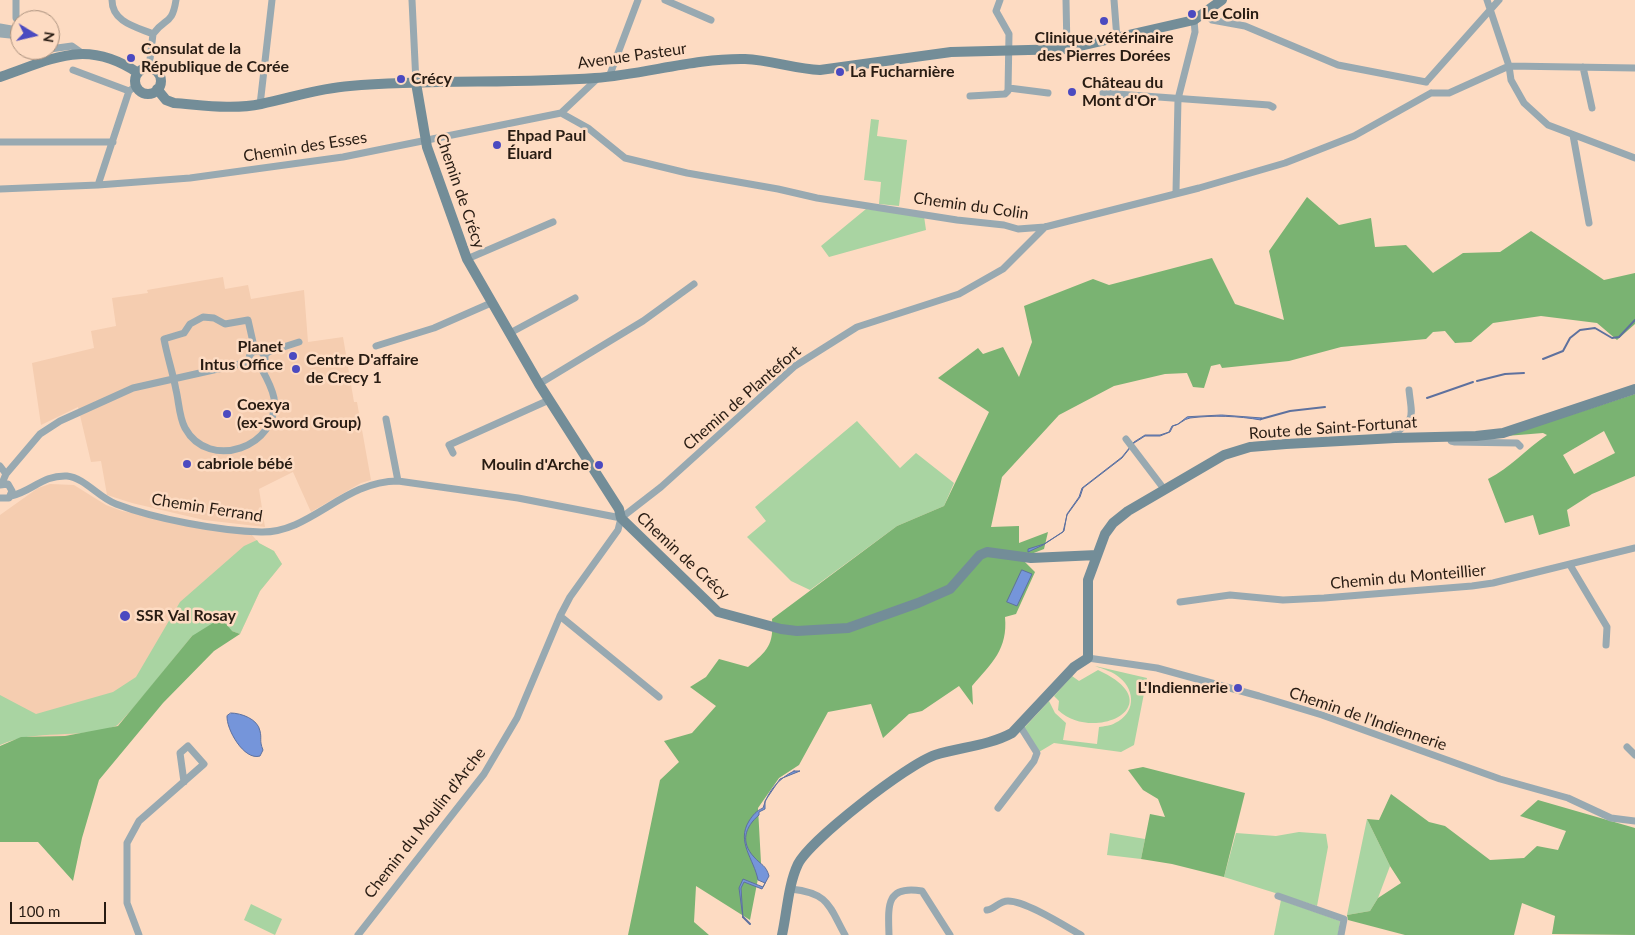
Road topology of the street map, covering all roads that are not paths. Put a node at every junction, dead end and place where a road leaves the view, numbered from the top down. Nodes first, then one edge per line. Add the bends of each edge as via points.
1 (112, 0) edge
2 (176, 0) edge
3 (272, 0) edge
4 (412, 0) edge
5 (638, 0) edge
6 (665, 0) edge
7 (1000, 0) edge
8 (1066, 0) edge
9 (1114, 0) edge
10 (1222, 0) edge
11 (1487, 0) edge
12 (1499, 0) edge
13 (1489, 11) junction
14 (1205, 13) junction
15 (0, 19) edge
16 (711, 20) dead end
17 (1194, 20) junction
18 (1, 29) edge
19 (152, 34) junction
20 (1117, 39) junction
21 (60, 48) edge
22 (1068, 49) junction
23 (1010, 51) junction
24 (82, 53) junction
25 (1509, 66) junction
26 (1583, 67) junction
27 (150, 68) junction
28 (1635, 68) edge
29 (73, 70) dead end
30 (138, 73) junction
31 (0, 77) edge
32 (609, 77) junction
33 (598, 78) junction
34 (1426, 82) junction
35 (416, 83) junction
36 (1009, 88) junction
37 (133, 89) junction
38 (157, 89) junction
39 (1431, 92) junction
40 (1048, 93) dead end
41 (1103, 94) dead end
42 (970, 96) dead end
43 (1178, 99) junction
44 (260, 105) junction
45 (1273, 107) dead end
46 (1592, 108) dead end
47 (561, 113) junction
48 (1573, 135) junction
49 (425, 140) junction
50 (0, 142) edge
51 (113, 142) junction
52 (1635, 158) edge
53 (98, 185) junction
54 (0, 189) edge
55 (1176, 192) junction
56 (552, 222) dead end
57 (1589, 223) dead end
58 (1045, 227) junction
59 (467, 259) junction
60 (694, 284) dead end
61 (575, 298) dead end
62 (491, 302) junction
63 (510, 333) junction
64 (299, 342) dead end
65 (376, 346) dead end
66 (255, 351) junction
67 (264, 356) junction
68 (249, 362) junction
69 (260, 366) junction
70 (174, 378) junction
71 (539, 384) junction
72 (1635, 389) edge
73 (1409, 390) dead end
74 (549, 400) junction
75 (386, 420) dead end
76 (1451, 437) junction
77 (1394, 438) junction
78 (1130, 443) dead end
79 (1520, 446) dead end
80 (453, 453) dead end
81 (0, 466) edge
82 (8, 472) junction
83 (398, 481) junction
84 (7, 488) edge
85 (1164, 489) junction
86 (1, 499) edge
87 (620, 518) junction
88 (1635, 548) edge
89 (1097, 555) junction
90 (1570, 565) junction
91 (1180, 602) dead end
92 (560, 616) junction
93 (1606, 645) dead end
94 (1088, 658) junction
95 (659, 697) dead end
96 (1020, 726) junction
97 (1627, 747) dead end
98 (1635, 755) edge
99 (184, 782) junction
100 (998, 808) dead end
101 (1635, 821) edge
102 (792, 890) junction
103 (1278, 896) dead end
104 (987, 910) dead end
105 (139, 935) edge
106 (358, 935) edge
107 (782, 935) edge
108 (845, 935) edge
109 (889, 935) edge
110 (950, 935) edge
111 (1081, 935) edge
112 (1341, 935) edge

1 - 19 street via 112,8 122,21
2 - 19 street via 170,20
3 - 44 street
4 - 35 street
5 - 32 street
6 - 16 street
7 - 23 street via 996,11 1009,34
8 - 22 street
9 - 20 street
10 - 14 street, Avenue Pasteur
11 - 13 street
12 - 13 street
13 - 25 street
13 - 34 street
14 - 17 street, Avenue Pasteur
14 - 34 street via 1212,20 1245,26 1338,66
15 - 18 street
17 - 20 street, Avenue Pasteur
17 - 43 street via 1195,32
19 - 27 street
20 - 22 street, Avenue Pasteur
21 - 24 street via 72,46
22 - 23 street, Avenue Pasteur
23 - 32 street, Avenue Pasteur via 951,52 820,70 746,59 694,62
23 - 36 street
24 - 30 street via 113,59
24 - 31 street via 68,54
25 - 26 street
25 - 39 street via 1449,93
25 - 48 street via 1511,80 1524,103 1548,125
26 - 28 street
26 - 46 street
27 - 30 street
27 - 38 street via 160,77
29 - 37 street
30 - 37 street
32 - 33 street, Avenue Pasteur
33 - 35 street, Avenue Pasteur
33 - 47 street
34 - 39 street
35 - 44 street, Avenue Pasteur via 330,88
35 - 49 street, Chemin de Crécy
36 - 40 street
36 - 42 street via 1004,94
37 - 38 street via 148,93
37 - 51 street
38 - 44 street, Avenue Pasteur via 166,100 174,103
39 - 55 street, Chemin du Colin via 1354,136 1285,163
41 - 43 street
43 - 45 street
43 - 55 street
47 - 49 street, Chemin des Esses
47 - 58 street, Chemin du Colin via 588,128 625,158 686,173 957,220 1018,229
48 - 52 street
48 - 57 street
49 - 53 street, Chemin des Esses via 322,160 190,178
49 - 59 street, Chemin de Crécy
50 - 51 street
51 - 53 street
53 - 54 street, Chemin des Esses
55 - 58 street, Chemin du Colin
56 - 59 street
58 - 87 street, Chemin de Plantefort via 1003,269 959,294 857,327 795,366 661,487
59 - 62 street, Chemin de Crécy
60 - 71 street via 643,322
61 - 63 street
62 - 63 street, Chemin de Crécy
62 - 65 street via 434,328
63 - 71 street, Chemin de Crécy
64 - 67 street
66 - 67 street
66 - 68 street via 250,354
66 - 70 street via 248,320 225,324 203,317 190,324 184,333 164,339
67 - 69 street
68 - 69 street
68 - 70 street
69 - 70 street via 274,398 270,421 259,438 236,450 218,451 205,447 191,436 182,420
70 - 82 street via 133,388 60,421 40,434
71 - 74 street, Chemin de Crécy
72 - 76 street, Route de Saint-Fortunat via 1503,432
73 - 77 street via 1409,423
74 - 80 street via 449,444
74 - 87 street, Chemin de Crécy via 619,509
75 - 83 street
76 - 77 street, Route de Saint-Fortunat
76 - 79 street via 1455,442 1517,443
77 - 85 street, Route de Saint-Fortunat via 1250,447 1224,455
78 - 85 street
81 - 82 street
82 - 84 street
83 - 84 street, Chemin Ferrand via 359,488 294,524 261,532 183,521 115,504 69,476 48,477 26,489
83 - 87 street, Chemin Ferrand via 518,498
84 - 86 street
85 - 89 street, Route de Saint-Fortunat via 1113,523
87 - 89 street, Chemin de Crécy via 710,606 726,615 797,631 848,628 950,589 980,555 987,552 1031,558
87 - 92 street, Chemin du Moulin d'Arche via 618,530
88 - 90 street, Chemin du Monteillier
89 - 94 street, Route de Saint-Fortunat via 1088,580
90 - 91 street, Chemin du Monteillier via 1494,583 1376,595 1283,600 1230,595
90 - 93 street via 1607,627
92 - 95 street
92 - 106 street, Chemin du Moulin d'Arche via 517,718 484,774
94 - 96 street via 1074,667
94 - 101 street, Chemin de l'Indiennerie via 1157,668 1295,707 1500,779 1568,798 1611,818
96 - 100 street via 1037,753
96 - 102 street via 999,740 933,756 889,781 803,856
97 - 98 street
99 - 99 street via 204,764 188,746 180,753
99 - 105 street via 139,821 127,843 127,903
102 - 107 street
102 - 108 street via 812,892 828,901
103 - 112 street via 1344,919
104 - 111 street via 1010,901 1049,916
109 - 110 street via 888,914 892,897 900,890 912,889 922,891

